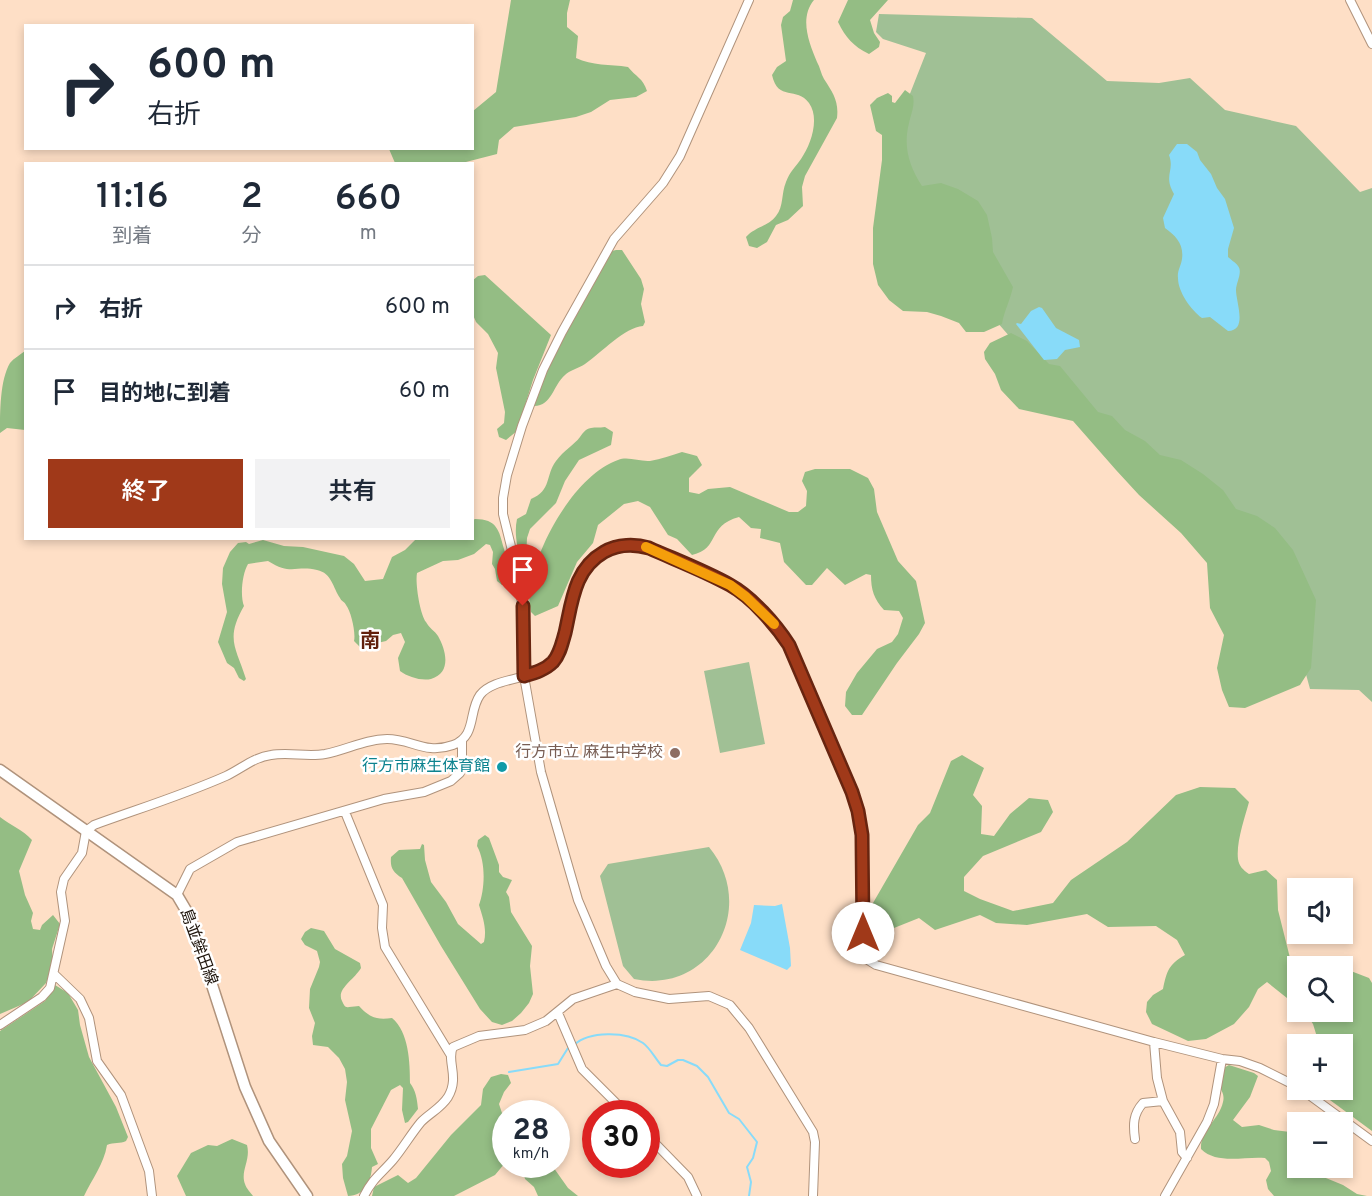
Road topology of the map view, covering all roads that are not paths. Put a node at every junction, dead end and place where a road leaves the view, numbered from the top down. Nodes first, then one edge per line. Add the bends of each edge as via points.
1 (749, 0) edge
2 (1350, 0) edge
3 (1372, 44) edge
4 (524, 676) junction
5 (462, 740) junction
6 (0, 770) edge
7 (345, 812) junction
8 (86, 831) junction
9 (177, 895) junction
10 (54, 974) junction
11 (617, 984) junction
12 (558, 1013) junction
13 (0, 1025) edge
14 (1154, 1042) junction
15 (450, 1054) junction
16 (1222, 1059) junction
17 (1287, 1082) edge
18 (613, 1100) edge
19 (1316, 1100) edge
20 (1163, 1101) junction
21 (1135, 1139) dead end
22 (1372, 1141) edge
23 (660, 1148) edge
24 (1187, 1158) junction
25 (152, 1196) edge
26 (306, 1196) edge
27 (364, 1196) edge
28 (697, 1196) edge
29 (813, 1196) edge
30 (1165, 1196) edge

1 - 4 street via 681,156 663,183 614,238 543,370 522,426 507,475 502,514 521,588
2 - 3 street
4 - 5 street via 480,694 471,727
4 - 11 street via 541,772 555,824 578,900
4 - 14 street via 545,668 557,657 582,572 600,555 621,546 639,545 730,585 774,624 789,645 852,792 862,848 862,946 868,960
5 - 7 street via 462,768 452,781
5 - 8 street via 432,748 388,739 324,754 272,754
6 - 8 main road, 島並鉾田線
7 - 9 street via 231,845 190,870
7 - 15 street via 380,894 385,948
8 - 9 main road, 島並鉾田線
8 - 10 street via 82,853 64,879 61,892 65,921
9 - 26 main road, 島並鉾田線 via 190,917 245,1087 269,1142
10 - 13 street via 42,997
10 - 25 street via 80,999 89,1018 97,1061 122,1095 149,1171
11 - 12 street via 573,999
11 - 29 street via 669,999 709,996 736,1009 813,1132
12 - 15 street via 525,1030 470,1039 453,1047
12 - 18 street via 582,1069
14 - 16 street
14 - 20 street
15 - 27 street via 454,1077 447,1100 421,1123 375,1177
16 - 17 street via 1260,1068
16 - 24 street via 1214,1104
19 - 22 street
20 - 21 street via 1140,1106 1133,1126
20 - 24 street via 1180,1132 1182,1152
23 - 28 street via 688,1177
24 - 30 street

